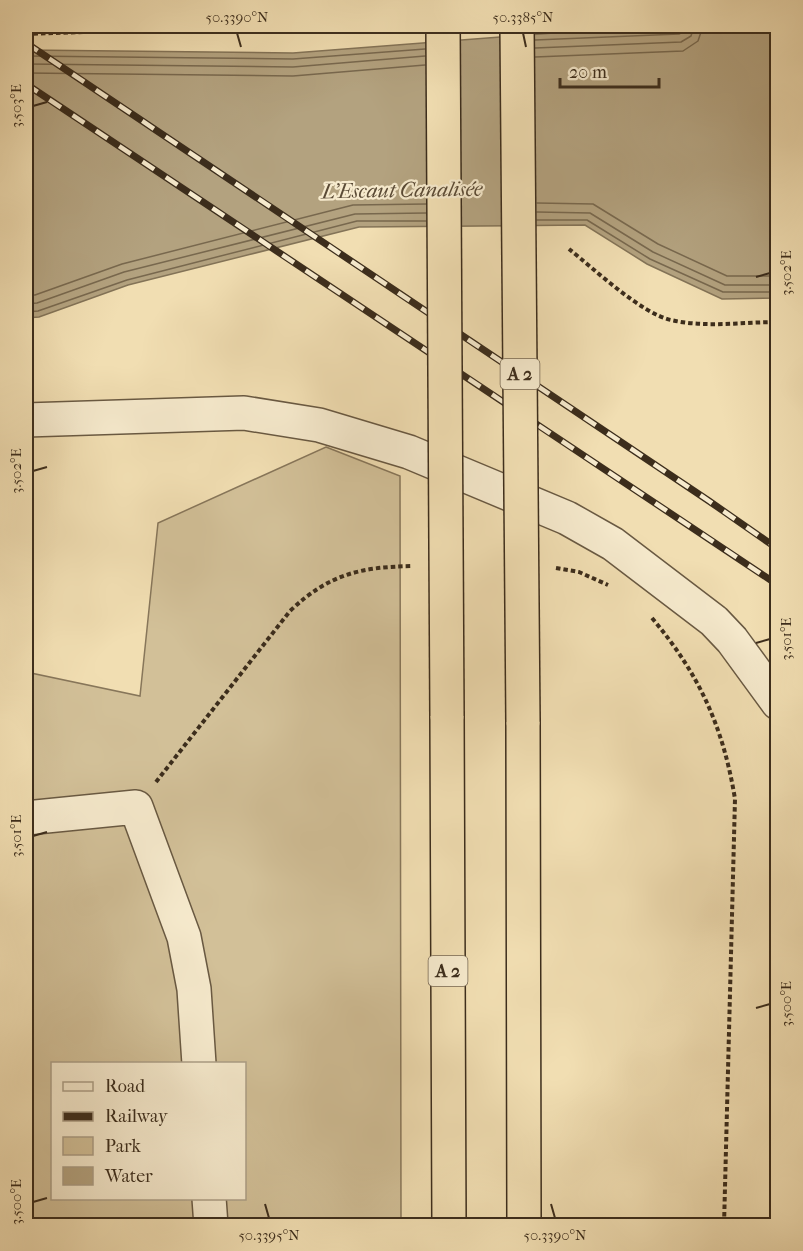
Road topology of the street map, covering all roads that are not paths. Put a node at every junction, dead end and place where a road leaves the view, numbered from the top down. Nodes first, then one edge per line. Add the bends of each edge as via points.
1 (443, 26) edge
2 (517, 26) edge
3 (26, 420) edge
4 (777, 703) edge
5 (26, 818) edge
6 (200, 1062) edge
7 (209, 1200) edge
8 (211, 1226) edge
9 (449, 1226) edge
10 (524, 1226) edge

1 - 9 highway, A 2, bridge
2 - 10 highway, A 2, bridge
3 - 4 street via 244,412 319,425 409,452 567,518 613,544 714,621
5 - 6 street via 136,807 184,937 194,989
7 - 8 street

